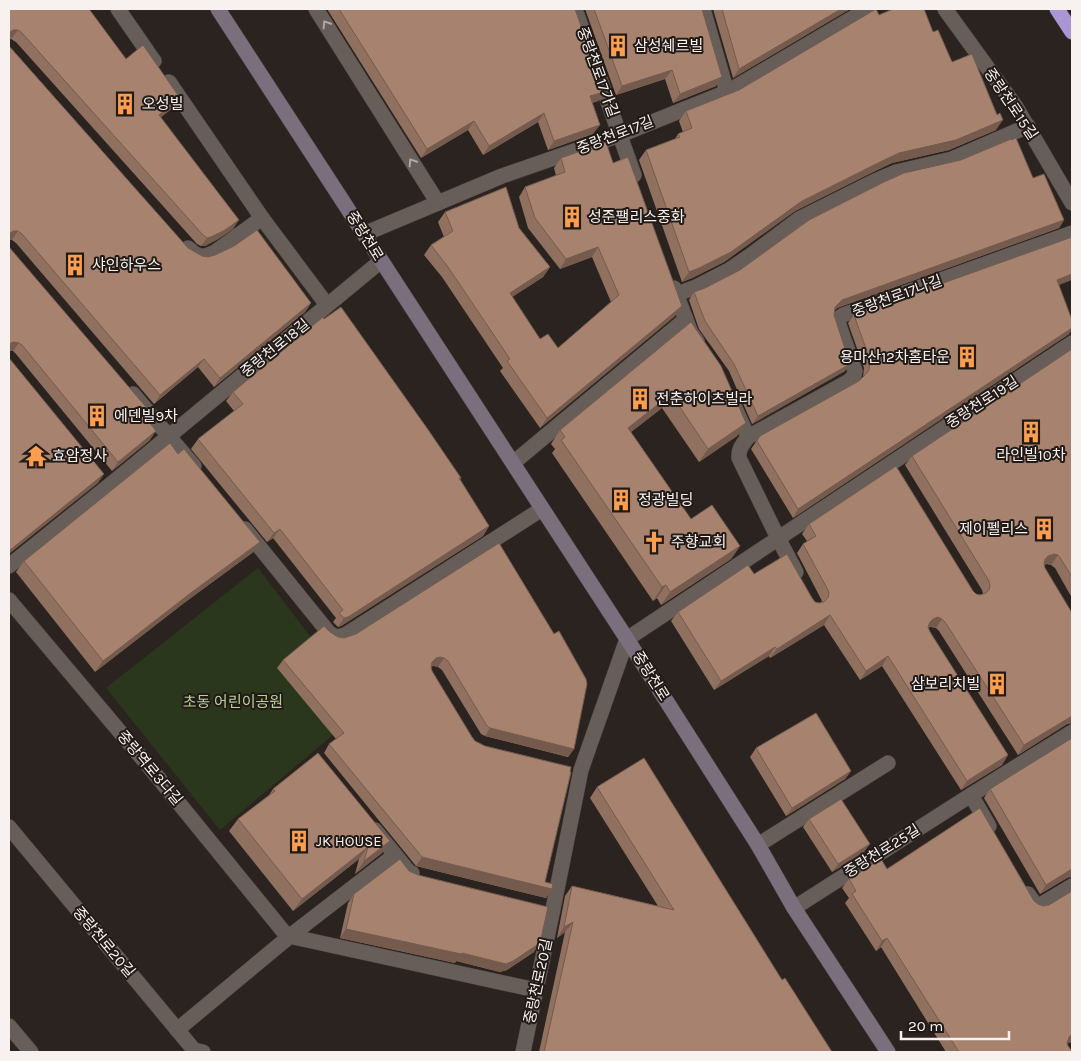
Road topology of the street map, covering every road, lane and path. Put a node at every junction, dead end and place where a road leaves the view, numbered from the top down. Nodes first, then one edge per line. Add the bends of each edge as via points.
1 (118, 9) edge
2 (218, 9) edge
3 (316, 9) edge
4 (576, 9) edge
5 (703, 9) edge
6 (868, 9) edge
7 (945, 9) edge
8 (1057, 9) edge
9 (1072, 32) edge
10 (727, 92) junction
11 (1028, 126) junction
12 (620, 134) junction
13 (639, 189) edge
14 (1072, 203) edge
15 (438, 204) junction
16 (262, 218) junction
17 (1072, 233) edge
18 (364, 234) junction
19 (182, 241) edge
20 (381, 261) junction
21 (670, 279) edge
22 (677, 294) junction
23 (327, 306) junction
24 (686, 318) junction
25 (1072, 343) edge
26 (706, 354) edge
27 (124, 383) edge
28 (728, 392) edge
29 (169, 436) junction
30 (748, 437) junction
31 (892, 462) junction
32 (513, 463) junction
33 (200, 474) edge
34 (902, 478) edge
35 (542, 509) junction
36 (238, 521) edge
37 (778, 538) junction
38 (9, 566) edge
39 (804, 586) edge
40 (9, 600) edge
41 (627, 639) junction
42 (1072, 732) edge
43 (888, 763) dead end
44 (563, 766) edge
45 (581, 770) junction
46 (971, 795) junction
47 (364, 817) edge
48 (9, 827) edge
49 (996, 838) edge
50 (758, 845) junction
51 (395, 855) junction
52 (424, 877) edge
53 (1021, 880) edge
54 (1072, 886) edge
55 (535, 904) edge
56 (794, 908) junction
57 (554, 909) junction
58 (290, 936) junction
59 (536, 990) junction
60 (9, 1026) edge
61 (177, 1030) junction
62 (884, 1051) edge
63 (32, 1052) edge
64 (203, 1052) edge
65 (523, 1052) edge

1 - 16 street
2 - 18 main road, 중랑천로
15 -> 3 street
4 - 12 street, 중랑천로17가길
5 - 10 street
6 - 10 street, 중랑천로17길
7 - 11 street, 중랑천로15길
8 - 9 highway
10 - 12 street, 중랑천로17길
11 - 14 street, 중랑천로15길
11 - 22 street via 952,159 896,172 875,181 799,219 729,270
12 - 13 street
12 - 15 street, 중랑천로17길
15 - 18 street, 중랑천로17길
16 - 19 street via 208,255 196,255
16 - 23 street
17 - 30 street, 중랑천로17나길 via 843,315 838,319 839,326 854,376
18 - 20 main road, 중랑천로
20 - 23 street, 중랑천로18길
20 - 32 main road, 중랑천로
21 - 22 street
22 - 24 street
23 - 29 street, 중랑천로18길
24 - 26 street via 691,333
24 - 32 street
25 - 31 street, 중랑천로19길
27 - 29 street
28 - 30 street
29 - 33 street
29 - 38 street, 중랑천로18길 via 108,480
30 - 37 street via 738,453 739,458
31 - 34 street
31 - 37 street, 중랑천로19길
32 - 35 main road, 중랑천로
35 - 36 street via 345,635 336,637 329,633
35 - 41 main road, 중랑천로
37 - 39 street
37 - 41 street, 중랑천로19길
40 - 58 street, 중랑역로3다길
41 - 45 street, 중랑천로20길
41 - 50 main road, 중랑천로
42 - 46 street, 중랑천로25길 via 1012,764
43 - 50 street
44 - 45 street
45 - 57 street, 중랑천로20길
46 - 49 street
46 - 56 street, 중랑천로25길
47 - 51 street
48 - 61 street, 중랑천로20길
50 - 56 main road, 중랑천로
51 - 52 street via 410,873
51 - 58 street
53 - 54 street via 1037,907
55 - 57 street
56 - 62 main road, 중랑천로
57 - 59 street, 중랑천로20길
58 - 59 street
58 - 61 street
59 - 65 street, 중랑천로20길
60 - 63 street
61 - 64 street, 중랑천로20길 via 194,1050

